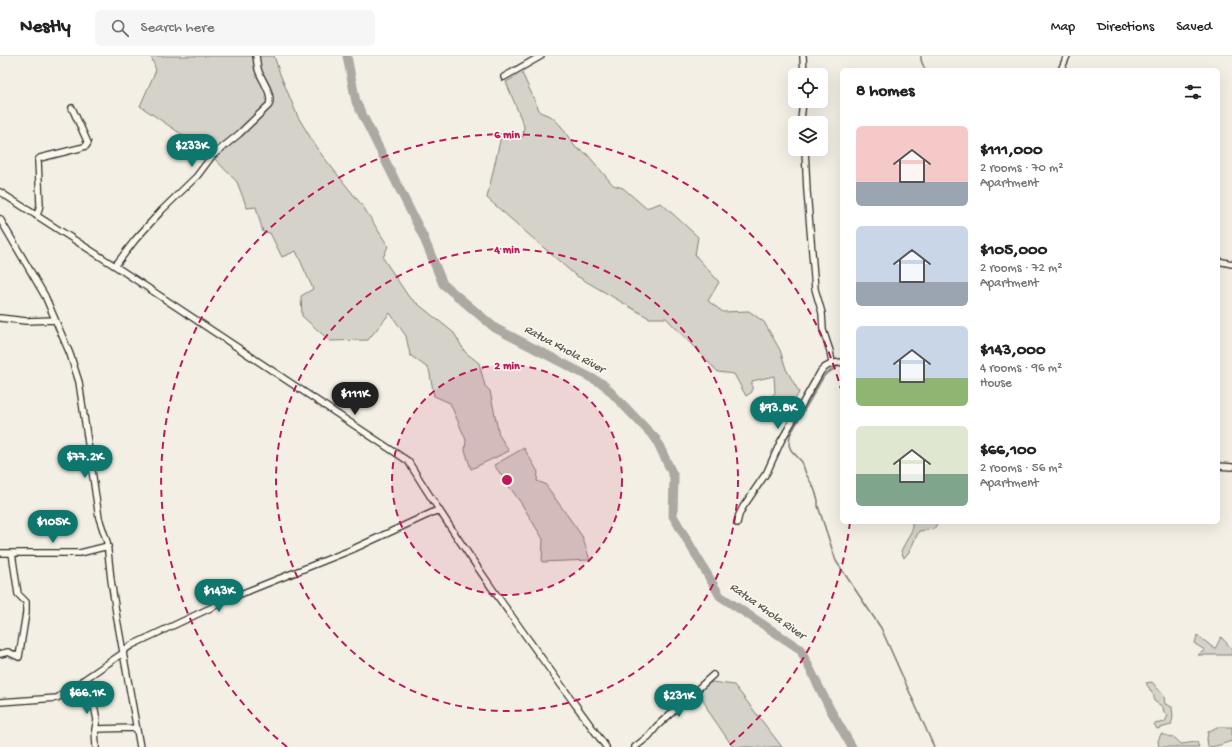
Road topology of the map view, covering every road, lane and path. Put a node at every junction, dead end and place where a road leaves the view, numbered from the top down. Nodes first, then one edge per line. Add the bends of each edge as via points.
1 (256, 56) edge
2 (541, 56) edge
3 (803, 56) edge
4 (1067, 56) edge
5 (804, 68) edge
6 (1062, 68) edge
7 (504, 77) dead end
8 (72, 108) dead end
9 (805, 156) edge
10 (0, 192) edge
11 (37, 216) junction
12 (0, 219) edge
13 (1220, 261) edge
14 (1232, 264) edge
15 (115, 266) junction
16 (0, 318) edge
17 (55, 320) junction
18 (840, 362) edge
19 (832, 363) junction
20 (1220, 466) edge
21 (1232, 467) edge
22 (438, 510) junction
23 (737, 523) dead end
24 (108, 546) junction
25 (0, 553) edge
26 (12, 553) junction
27 (122, 653) junction
28 (0, 654) edge
29 (712, 675) dead end
30 (83, 680) junction
31 (0, 702) edge
32 (136, 728) junction
33 (95, 729) junction
34 (96, 747) edge
35 (140, 747) edge
36 (606, 747) edge
37 (635, 747) edge

1 - 15 street via 258,70 269,95 269,105 212,156 135,240
2 - 7 street
3 - 5 street
4 - 6 street
8 - 11 street via 88,143 86,146 38,160 40,205
9 - 19 street via 815,289
10 - 11 street
11 - 15 street
12 - 17 street via 45,296
13 - 14 street
15 - 22 street via 408,461
16 - 17 street via 26,321
17 - 24 street via 79,382 99,518
18 - 19 street
19 - 23 street via 821,371 815,381 767,472 743,507
20 - 21 street
22 - 27 street via 351,550 199,612 132,645
22 - 36 street
24 - 26 street via 80,552
24 - 27 street
25 - 26 street
26 - 28 street via 18,594 26,602 26,612 19,657 8,652
27 - 30 street
27 - 32 street
29 - 37 street
30 - 31 street via 58,698
30 - 33 street via 94,705 97,720
32 - 33 street
32 - 35 street
33 - 34 street

